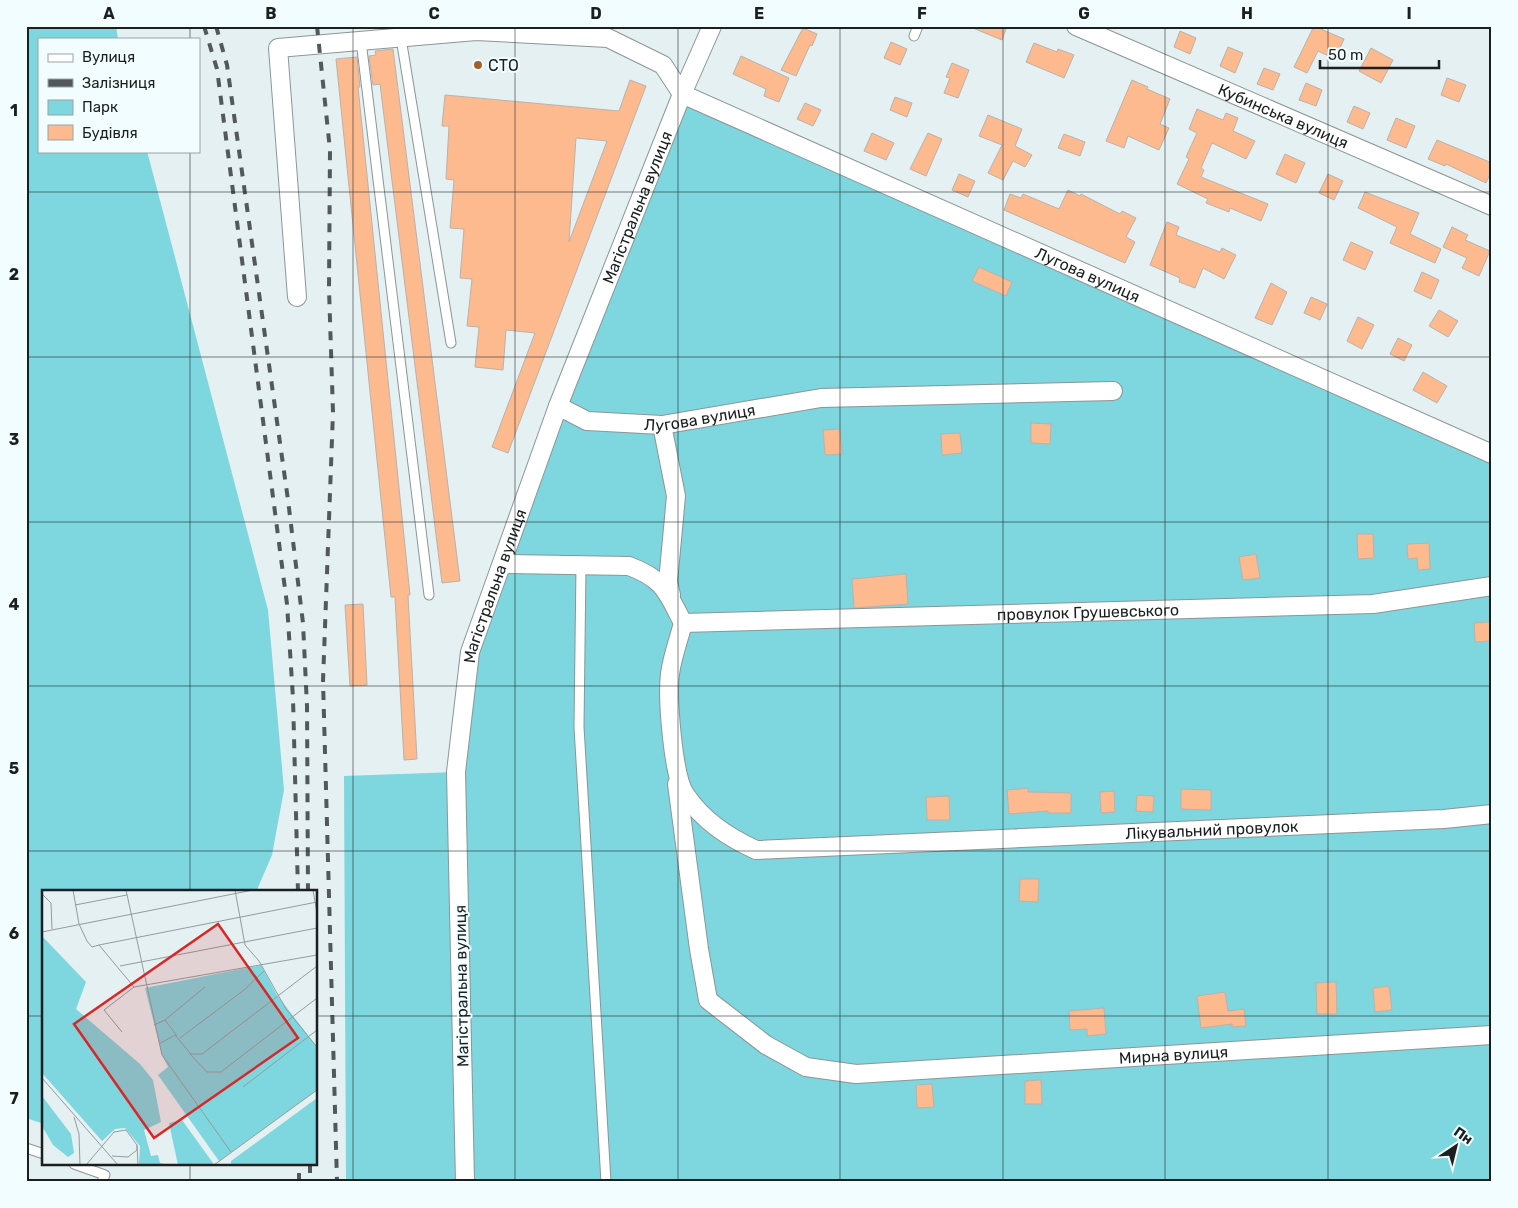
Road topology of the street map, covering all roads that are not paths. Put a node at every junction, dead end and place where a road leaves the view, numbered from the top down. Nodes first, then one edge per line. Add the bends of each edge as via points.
1 (712, 26) edge
2 (918, 26) edge
3 (1076, 26) edge
4 (400, 32) edge
5 (608, 32) edge
6 (914, 36) dead end
7 (361, 41) junction
8 (682, 94) junction
9 (1492, 206) edge
10 (297, 297) dead end
11 (451, 344) dead end
12 (1113, 391) dead end
13 (558, 406) junction
14 (662, 425) junction
15 (1492, 454) edge
16 (502, 564) junction
17 (581, 565) junction
18 (1492, 586) edge
19 (429, 595) dead end
20 (671, 600) junction
21 (683, 623) junction
22 (675, 766) junction
23 (1492, 814) edge
24 (1492, 1035) edge
25 (26, 1148) edge
26 (42, 1153) edge
27 (80, 1166) edge
28 (102, 1182) edge
29 (465, 1182) edge
30 (606, 1182) edge

1 - 8 street, Магістральна вулиця
2 - 6 lane
3 - 9 street, Кубинська вулиця
4 - 5 street
4 - 7 street
4 - 11 lane
5 - 8 street via 663,65
7 - 10 street via 278,48
7 - 19 lane
8 - 13 street, Магістральна вулиця
8 - 15 street, Лугова вулиця
12 - 14 street, Лугова вулиця via 821,398
13 - 14 street, Лугова вулиця via 587,421
13 - 16 street, Магістральна вулиця
14 - 20 street via 676,496 668,582
16 - 17 street
16 - 29 street, Магістральна вулиця via 470,652 456,772
17 - 20 street via 629,566 646,572 660,581
17 - 30 lane via 580,727
18 - 21 street, провулок Грушевського via 1373,604
20 - 21 street
21 - 22 street via 670,674
22 - 23 street, Лікувальний провулок via 684,793 705,817 728,837 756,850
22 - 24 street, Мирна вулиця via 708,1000 766,1045 806,1067 856,1074
25 - 26 lane
27 - 28 lane via 105,1174

